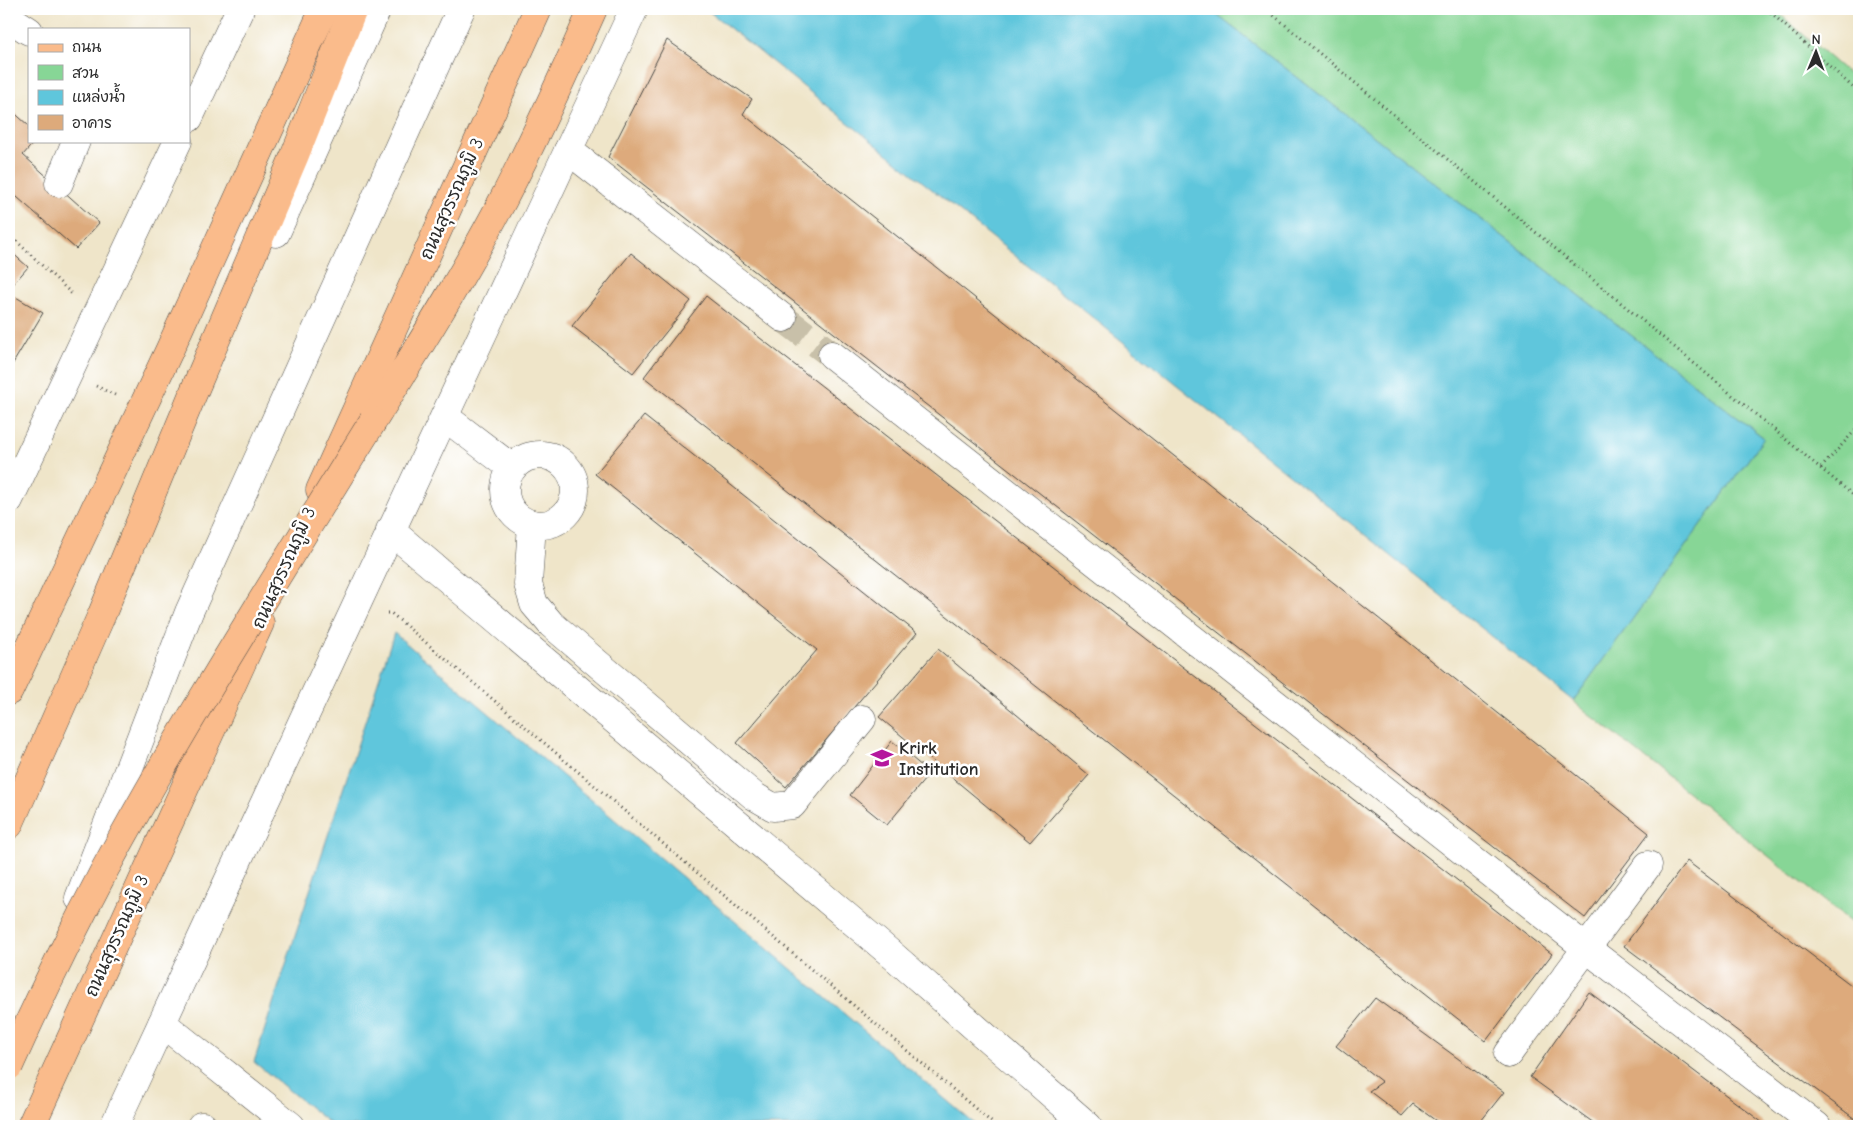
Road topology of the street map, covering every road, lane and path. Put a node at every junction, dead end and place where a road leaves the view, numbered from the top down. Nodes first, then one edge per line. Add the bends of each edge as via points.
1 (240, 9) edge
2 (324, 9) edge
3 (353, 9) edge
4 (377, 9) edge
5 (461, 9) edge
6 (538, 9) edge
7 (593, 9) edge
8 (634, 9) edge
9 (1266, 9) edge
10 (1767, 9) edge
11 (9, 18) edge
12 (28, 30) edge
13 (1859, 92) edge
14 (190, 116) edge
15 (76, 142) edge
16 (178, 142) edge
17 (568, 150) junction
18 (59, 183) dead end
19 (9, 234) edge
20 (95, 316) junction
21 (784, 318) tunnel mouth
22 (832, 355) tunnel mouth
23 (68, 374) junction
24 (143, 407) junction
25 (445, 417) junction
26 (1859, 426) edge
27 (512, 468) junction
28 (1821, 468) junction
29 (9, 500) edge
30 (1859, 500) edge
31 (532, 524) junction
32 (390, 530) junction
33 (354, 609) junction
34 (102, 614) junction
35 (9, 691) edge
36 (862, 719) dead end
37 (9, 825) edge
38 (1648, 865) dead end
39 (1586, 948) junction
40 (43, 990) junction
41 (162, 1023) junction
42 (1508, 1054) dead end
43 (9, 1066) edge
44 (31, 1126) edge
45 (114, 1126) edge
46 (291, 1126) edge
47 (996, 1126) edge
48 (1088, 1126) edge
49 (1818, 1126) edge

1 - 14 street
2 - 24 main road
3 - 34 main road
4 - 34 street
5 - 40 street, bridge via 189,612
6 - 44 main road, ถนนสุวรรณภูมิ 3
7 - 40 main road, bridge via 504,199 443,306 161,770 105,869
8 - 17 street
9 - 28 path
10 - 13 path
11 - 12 street
15 - 18 street
16 - 20 street
17 - 21 street
17 - 25 street
19 - 20 path
20 - 23 street
22 - 39 street
23 - 24 path
23 - 29 street
24 - 35 main road
25 - 27 street
25 - 32 street
26 - 28 path
27 - 31 street via 506,478 506,501 512,512
27 - 31 street via 520,460 542,455 563,464 575,483 572,505 565,515 555,522
28 - 30 path
31 - 36 street via 528,584 534,604 550,624 754,796 773,807 792,805
32 - 33 street
32 - 48 street
33 - 41 street
33 - 47 path via 391,613
34 - 37 main road
38 - 39 street
39 - 42 street
39 - 49 street
40 - 43 main road, bridge
41 - 45 street
41 - 46 street

